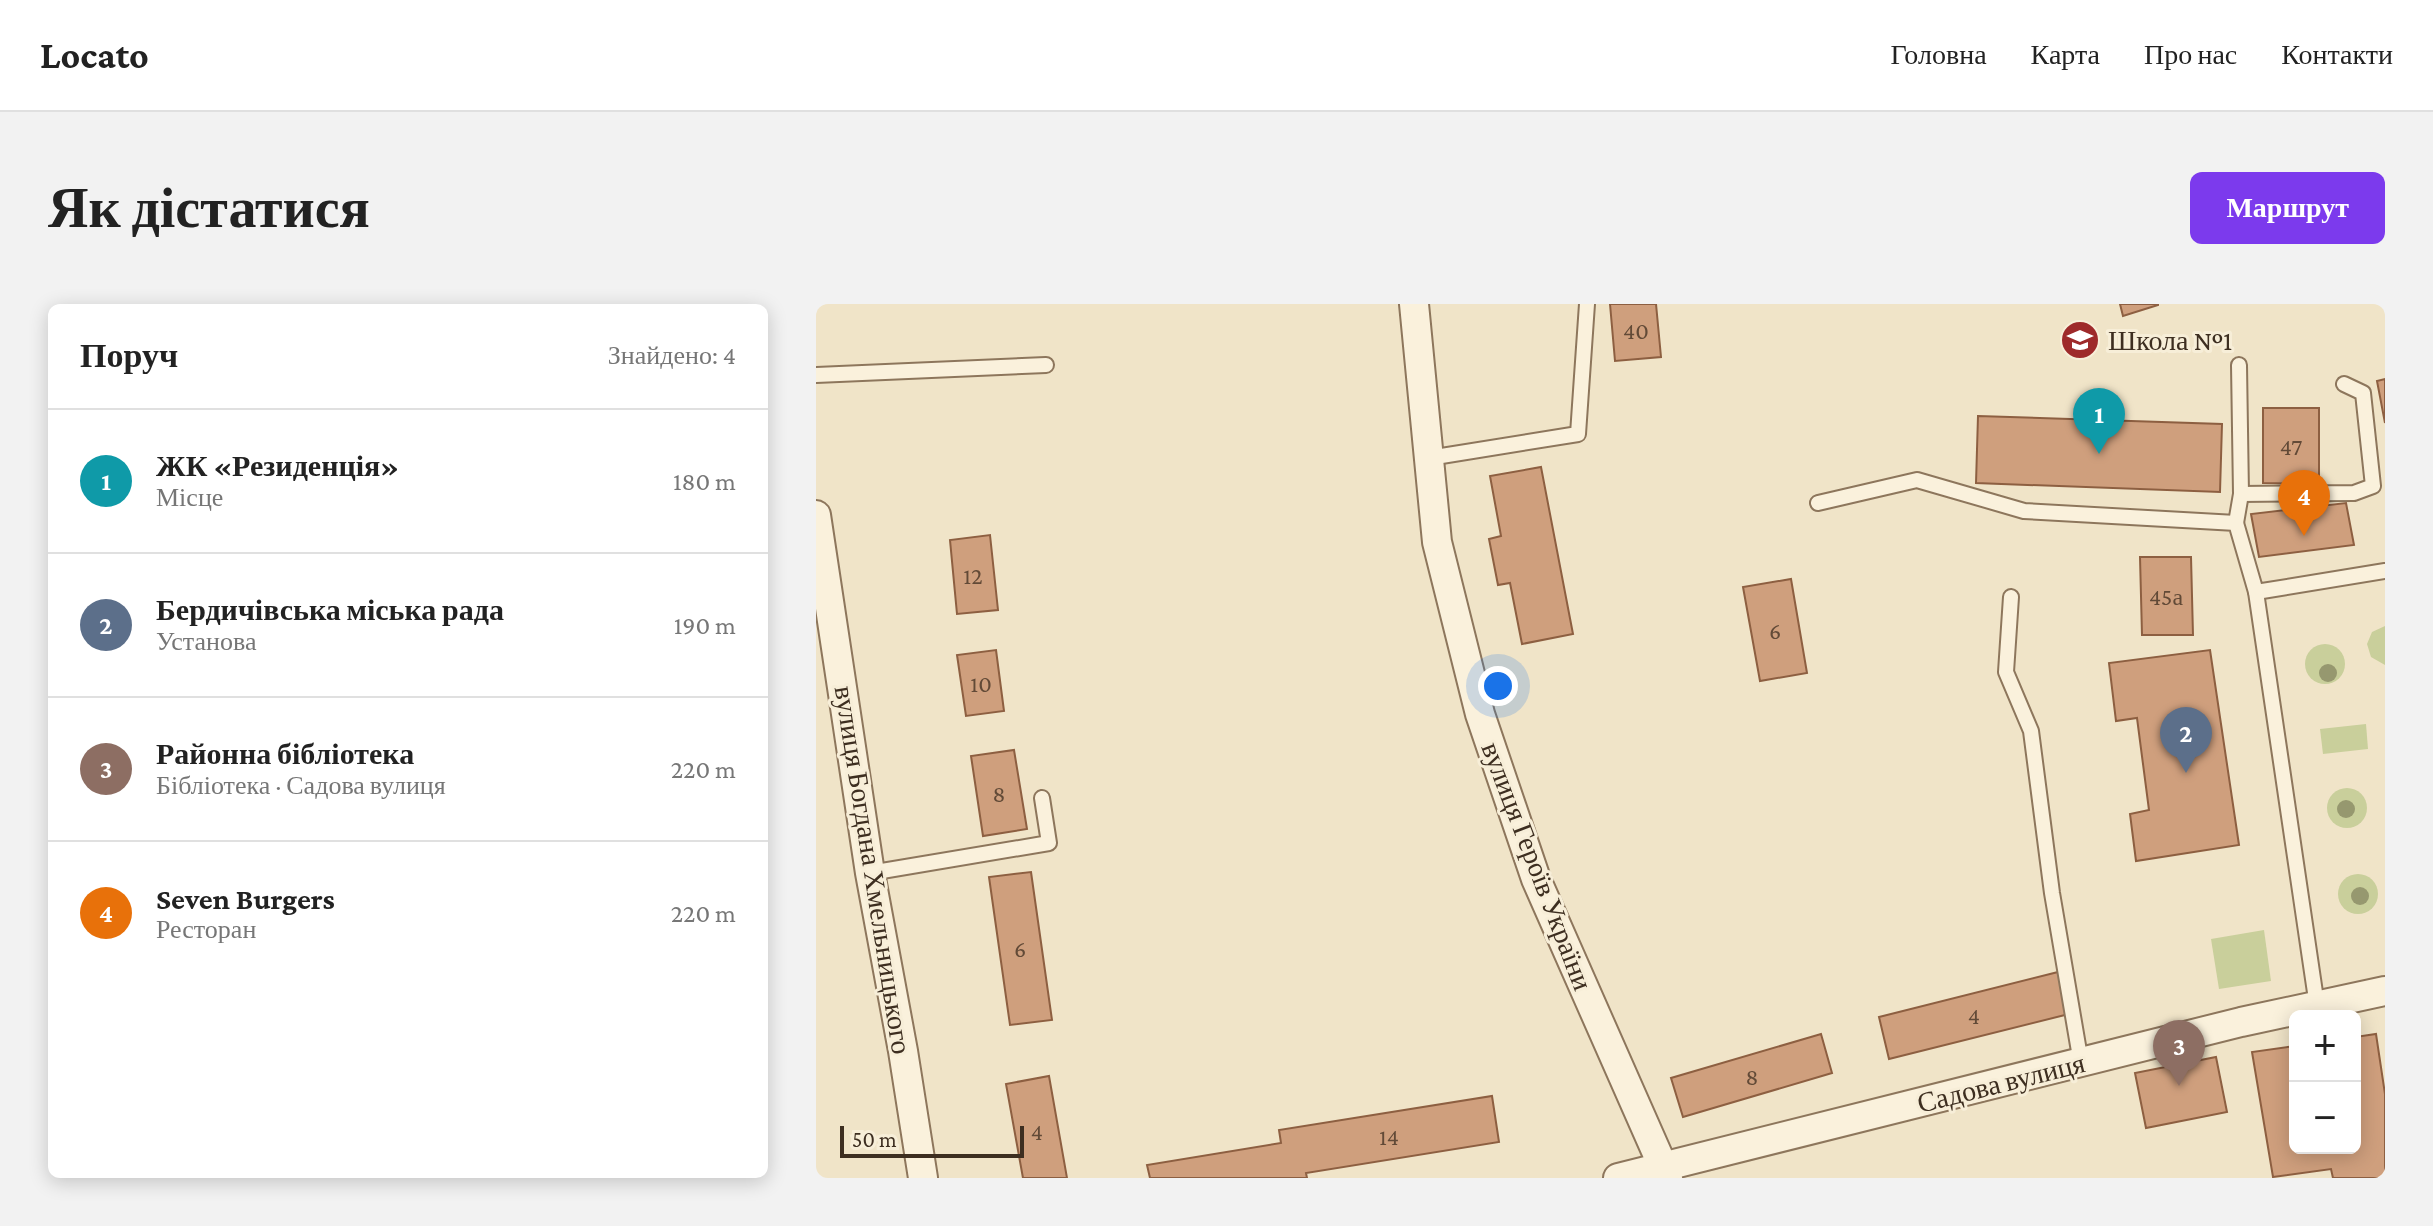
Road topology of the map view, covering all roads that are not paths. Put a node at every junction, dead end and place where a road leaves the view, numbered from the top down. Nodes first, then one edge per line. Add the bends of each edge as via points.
1 (1414, 304) edge
2 (1587, 304) edge
3 (1046, 365) dead end
4 (2239, 365) dead end
5 (816, 375) edge
6 (2344, 384) dead end
7 (1429, 458) junction
8 (2241, 494) junction
9 (1818, 503) dead end
10 (816, 515) edge
11 (2236, 523) junction
12 (2385, 571) edge
13 (2256, 592) junction
14 (2011, 597) dead end
15 (1042, 798) dead end
16 (870, 873) junction
17 (2385, 991) edge
18 (2317, 1006) junction
19 (2081, 1063) junction
20 (1665, 1172) edge
21 (923, 1178) edge
22 (1618, 1178) edge

1 - 7 street, вулиця Героїв України
2 - 7 lane via 1578,434
3 - 5 lane
4 - 8 lane
6 - 8 lane via 2363,393 2373,486 2354,493
7 - 20 street, вулиця Героїв України via 1437,542 1480,714 1536,879
8 - 11 lane
9 - 11 lane via 1917,480 2024,511
10 - 16 street, вулиця Богдана Хмельницького
11 - 13 lane
12 - 13 lane
13 - 18 lane
14 - 19 lane via 2006,672 2031,731
15 - 16 lane via 1049,843
16 - 21 street, вулиця Богдана Хмельницького
17 - 18 street, Садова вулиця
18 - 19 street, Садова вулиця
19 - 20 street, Садова вулиця
20 - 22 street, Садова вулиця

